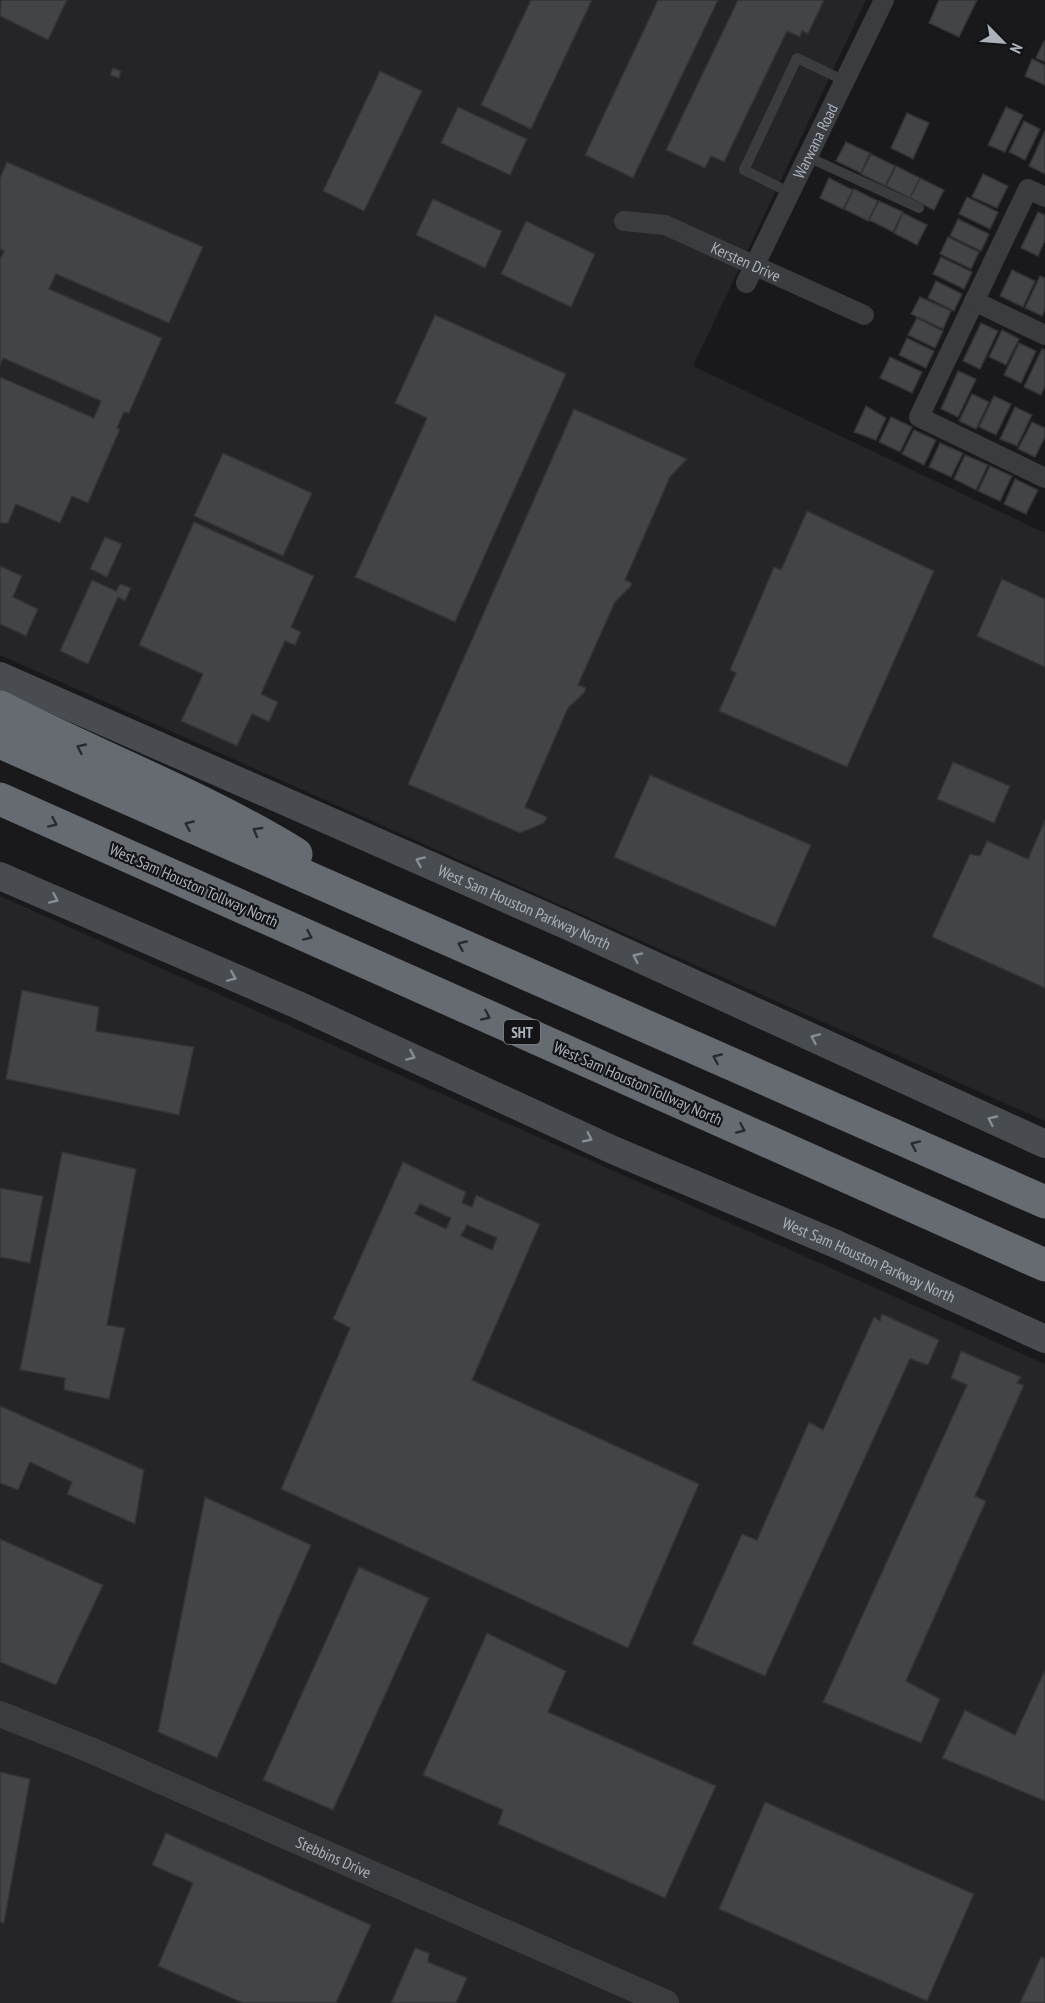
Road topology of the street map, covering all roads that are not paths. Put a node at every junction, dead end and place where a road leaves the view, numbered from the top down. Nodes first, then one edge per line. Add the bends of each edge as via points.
1 (884, 0) edge
2 (845, 81) junction
3 (808, 157) junction
4 (791, 193) junction
5 (1045, 197) edge
6 (919, 208) dead end
7 (624, 221) dead end
8 (757, 264) junction
9 (746, 283) dead end
10 (975, 301) junction
11 (864, 315) dead end
12 (1045, 335) edge
13 (1045, 478) edge
14 (0, 676) edge
15 (0, 707) edge
16 (0, 742) edge
17 (0, 799) edge
18 (0, 876) edge
19 (396, 917) junction
20 (1045, 1144) edge
21 (1045, 1202) edge
22 (1045, 1265) edge
23 (1045, 1339) edge
24 (0, 1714) edge
25 (666, 2003) edge

1 - 2 street, Warwana Road
2 - 3 street, Warwana Road
2 - 4 lane via 797,58 792,68 744,170
3 - 4 street, Warwana Road
3 - 6 lane
4 - 8 street, Warwana Road
5 - 10 street via 1028,189
7 - 8 street, Kersten Drive via 665,225
8 - 9 street, Warwana Road
8 - 11 street, Kersten Drive
10 - 12 street
10 - 13 street via 919,417
20 -> 14 main road, West Sam Houston Parkway North via 568,926
19 -> 15 highway via 253,828
19 -> 16 highway
17 -> 22 highway, West Sam Houston Tollway North / SHT
18 -> 23 main road, West Sam Houston Parkway North
21 -> 19 highway
24 - 25 street, Stebbins Drive

